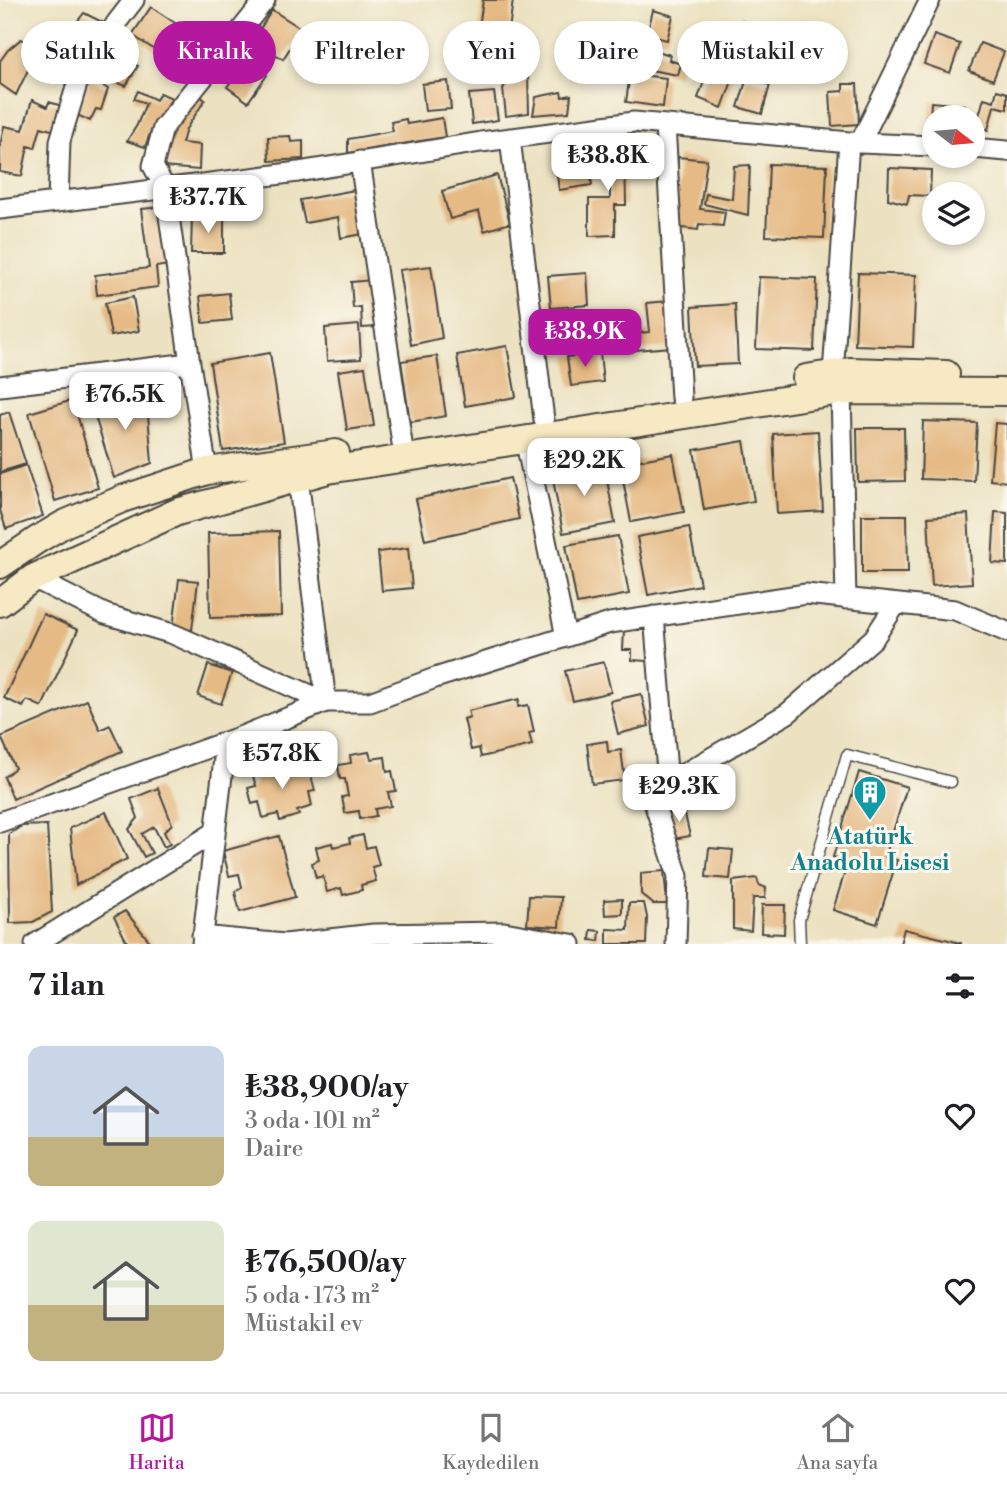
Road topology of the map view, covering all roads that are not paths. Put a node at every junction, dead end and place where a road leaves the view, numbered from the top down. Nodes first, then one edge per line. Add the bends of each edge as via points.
1 (134, 0) edge
2 (265, 0) edge
3 (930, 0) edge
4 (665, 125) junction
5 (510, 138) junction
6 (855, 142) junction
7 (922, 145) edge
8 (985, 149) edge
9 (1007, 151) edge
10 (360, 161) junction
11 (164, 188) junction
12 (58, 201) junction
13 (0, 209) edge
14 (190, 363) junction
15 (1007, 375) edge
16 (837, 382) junction
17 (0, 386) edge
18 (1007, 392) edge
19 (681, 398) junction
20 (544, 420) junction
21 (525, 438) junction
22 (402, 443) junction
23 (207, 471) junction
24 (298, 478) junction
25 (1, 560) edge
26 (33, 578) junction
27 (846, 598) junction
28 (0, 603) edge
29 (896, 604) junction
30 (654, 616) junction
31 (1007, 632) edge
32 (566, 636) junction
33 (326, 702) junction
34 (226, 742) junction
35 (951, 782) dead end
36 (668, 783) junction
37 (0, 822) edge
38 (215, 831) junction
39 (503, 938) edge
40 (202, 940) edge
41 (35, 944) edge
42 (571, 944) edge
43 (676, 944) edge
44 (800, 944) edge

1 - 12 street via 77,84 60,141
2 - 11 street via 163,128 153,166
3 - 6 street
4 - 5 street via 634,122
4 - 6 street
4 - 19 street
5 - 10 street
5 - 20 street
6 - 7 street
6 - 16 street
8 - 9 street
10 - 11 street
10 - 22 street
11 - 12 street
11 - 14 street
12 - 13 street
14 - 17 street
14 - 23 street
15 - 16 main road via 850,371
16 - 18 main road
16 - 19 main road
16 - 21 main road
16 - 27 street
19 - 20 main road
20 - 22 main road
21 - 24 main road
21 - 32 street
22 - 23 main road
23 - 25 main road via 88,513
24 - 26 main road via 177,512
24 - 33 street
26 - 28 main road
26 - 33 street via 105,614 173,634
27 - 29 street
27 - 30 street via 806,594
29 - 31 street via 955,610
29 - 36 street via 874,638 788,713
30 - 32 street via 610,622
30 - 36 street
32 - 33 street via 370,702
33 - 34 street
34 - 37 street
34 - 38 street
35 - 44 lane via 847,755 799,919
36 - 43 street via 655,806 678,876
38 - 40 street
38 - 41 street
39 - 40 street via 374,934 285,944
39 - 42 street

